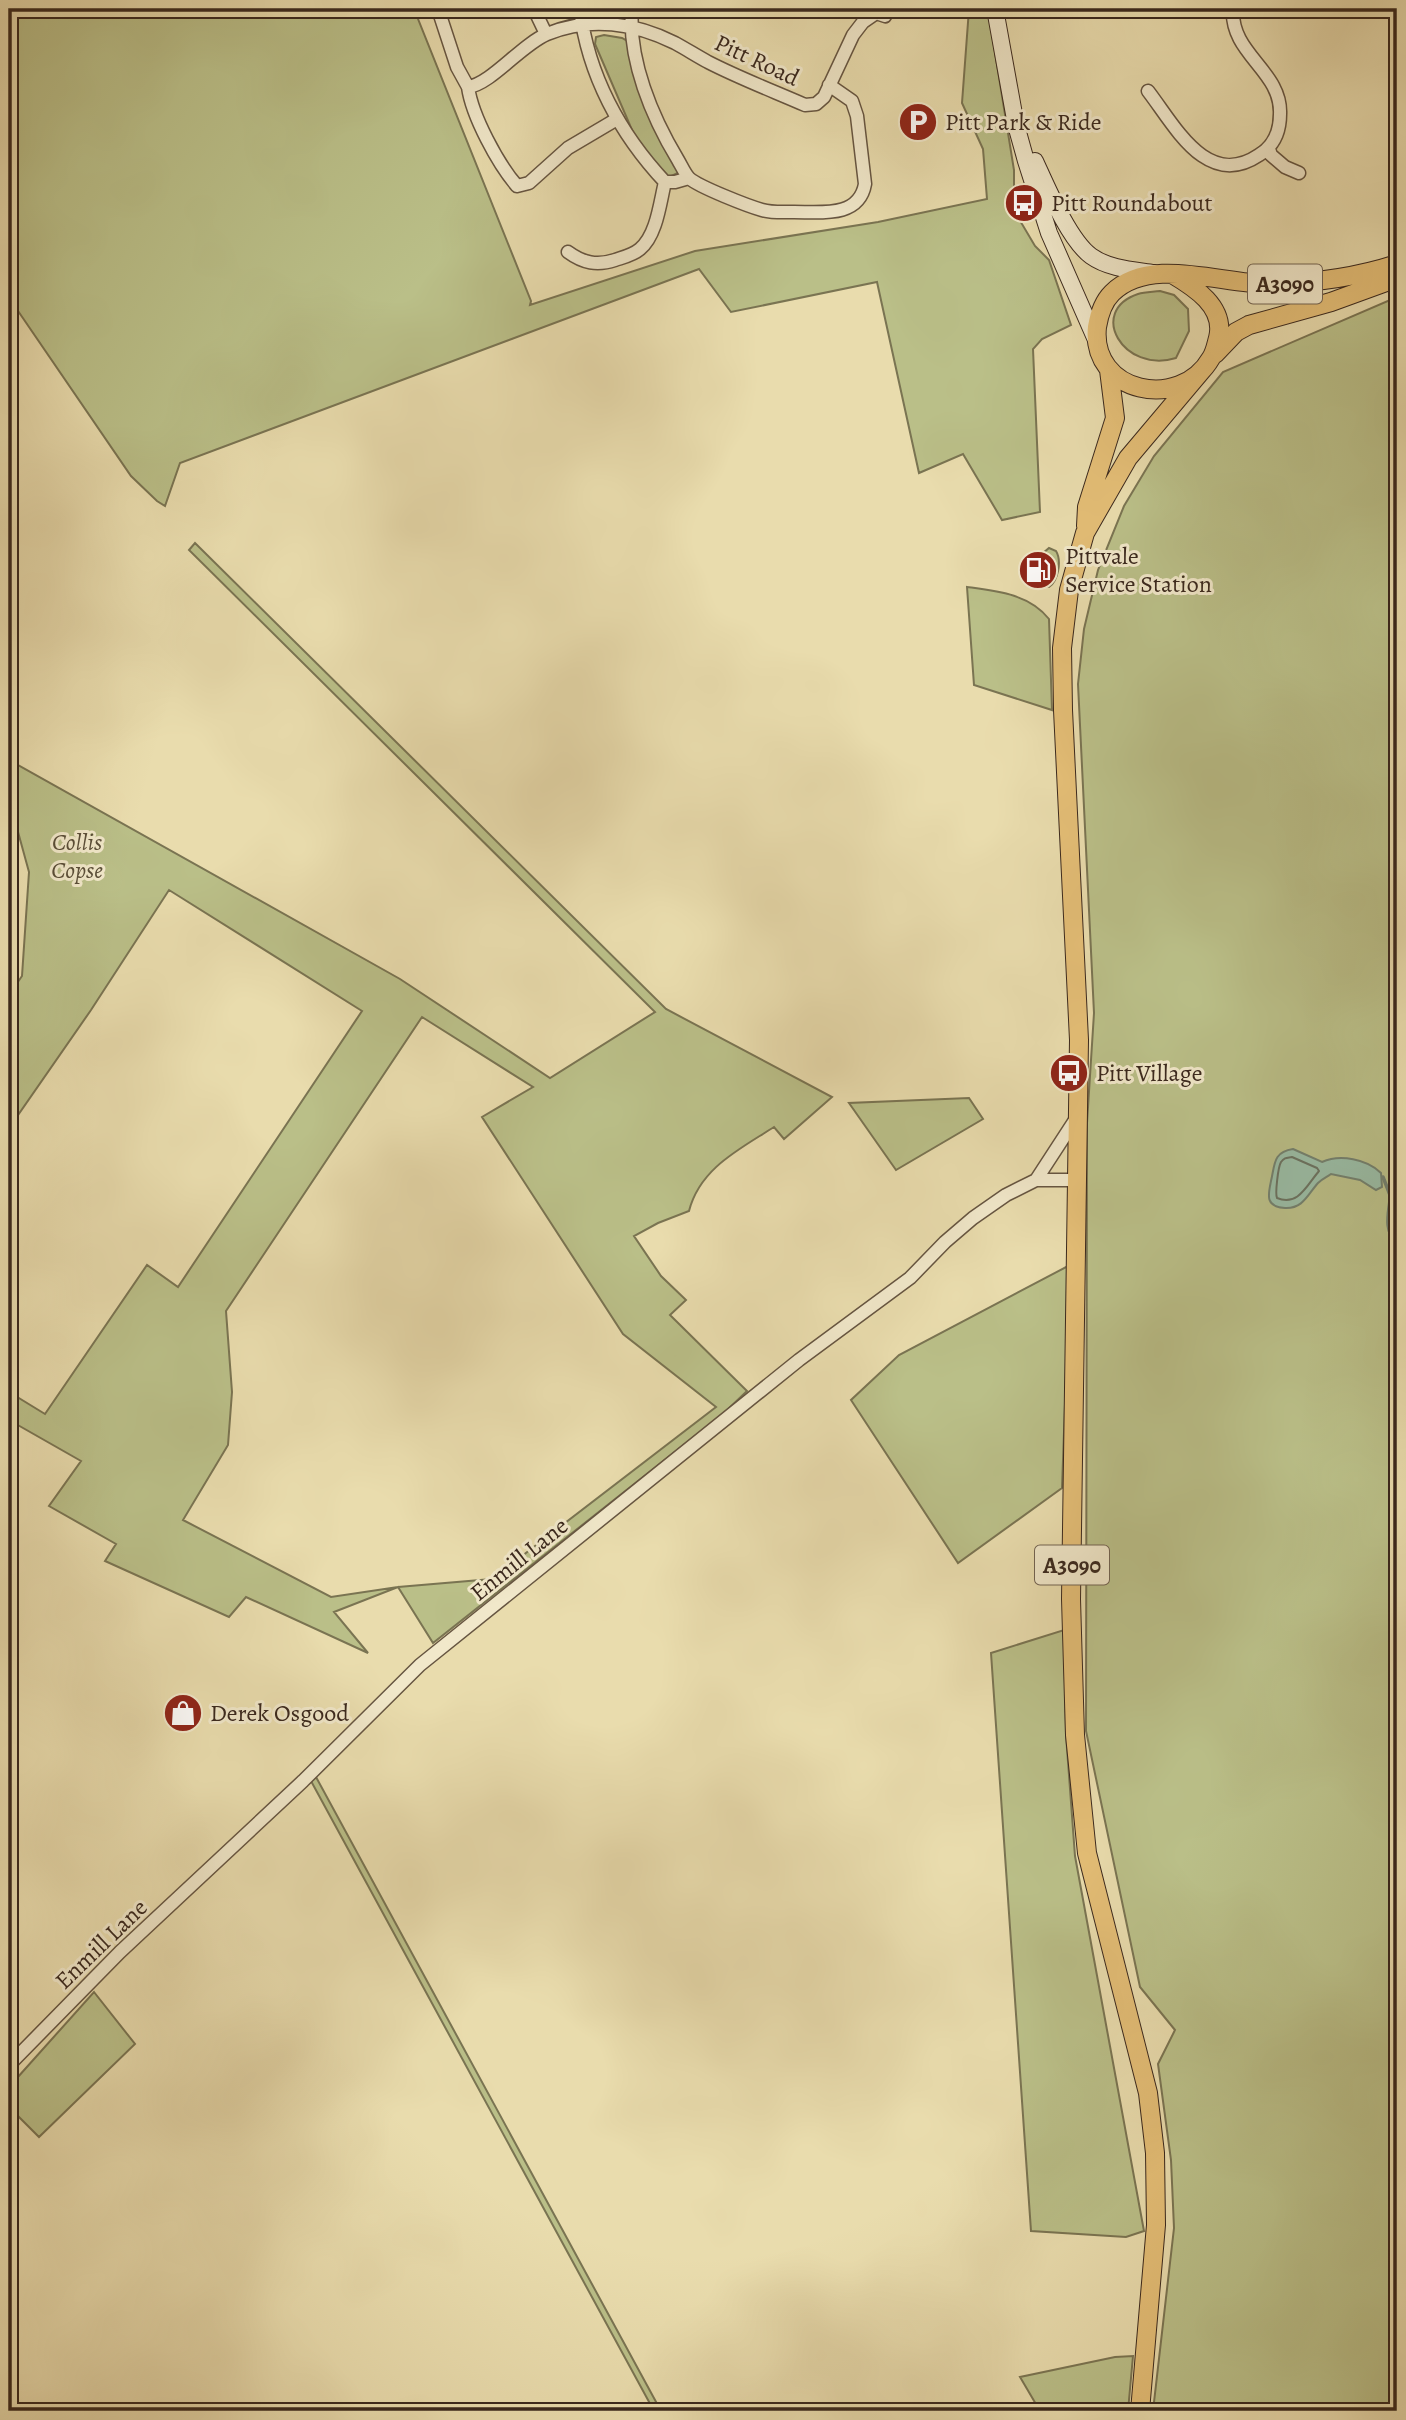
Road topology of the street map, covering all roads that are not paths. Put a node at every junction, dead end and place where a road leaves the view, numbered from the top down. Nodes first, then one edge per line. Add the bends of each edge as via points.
1 (438, 9) edge
2 (534, 9) edge
3 (580, 9) edge
4 (632, 9) edge
5 (889, 9) edge
6 (995, 9) edge
7 (1233, 9) edge
8 (875, 11) edge
9 (582, 24) junction
10 (631, 26) junction
11 (546, 34) junction
12 (828, 85) junction
13 (468, 87) junction
14 (1148, 91) dead end
15 (1012, 96) junction
16 (617, 119) junction
17 (1269, 149) junction
18 (1299, 173) dead end
19 (689, 178) junction
20 (665, 182) junction
21 (568, 252) dead end
22 (1397, 264) edge
23 (1165, 274) junction
24 (1397, 278) edge
25 (1096, 340) junction
26 (1208, 363) junction
27 (1109, 370) junction
28 (1085, 533) junction
29 (1077, 1116) junction
30 (1035, 1180) junction
31 (1076, 1180) junction
32 (9, 2066) edge
33 (1140, 2411) edge

1 - 13 street
2 - 11 street
3 - 9 street
4 - 10 street
5 - 8 street via 885,16
6 - 15 main road
7 - 17 street via 1237,36 1279,100 1279,127
8 - 12 street, Pitt Road via 853,35
9 - 10 street, Pitt Road
9 - 11 street, Pitt Road
9 - 16 street via 588,53
10 - 12 street, Pitt Road via 805,105 820,102
10 - 19 street via 647,95
11 - 13 street, Pitt Road via 485,81
12 - 19 street via 852,101 857,116 865,184 860,199 849,208 765,211
13 - 16 street via 498,160 517,186 529,183 568,148
14 - 17 street via 1189,145 1214,163 1236,166
15 - 23 main road via 1032,155 1079,245 1103,263
15 - 25 main road via 1016,125 1049,233
16 - 20 street
17 - 18 street via 1270,155
19 - 20 street
20 - 21 street via 650,236 642,248 609,262 581,261
22 - 23 main road, A3090 via 1346,277 1280,284
23 - 25 main road via 1137,277 1113,292 1098,317
23 - 26 main road via 1197,289 1210,302 1219,333
24 - 26 main road, A3090 via 1249,325 1236,332
25 - 27 main road
26 - 27 main road via 1185,382 1166,389 1133,387
26 - 28 main road, A3090 via 1128,458
27 - 28 main road, A3090 via 1115,418 1087,506
28 - 29 main road, A3090 via 1069,590 1062,648 1079,1040
29 - 30 street, Enmill Lane
29 - 31 main road, A3090
30 - 31 street
30 - 32 street, Enmill Lane via 973,1219 910,1278 799,1360 419,1665 120,1952
31 - 33 main road, A3090 via 1071,1599 1075,1735 1087,1853 1148,2093 1155,2153 1156,2225

